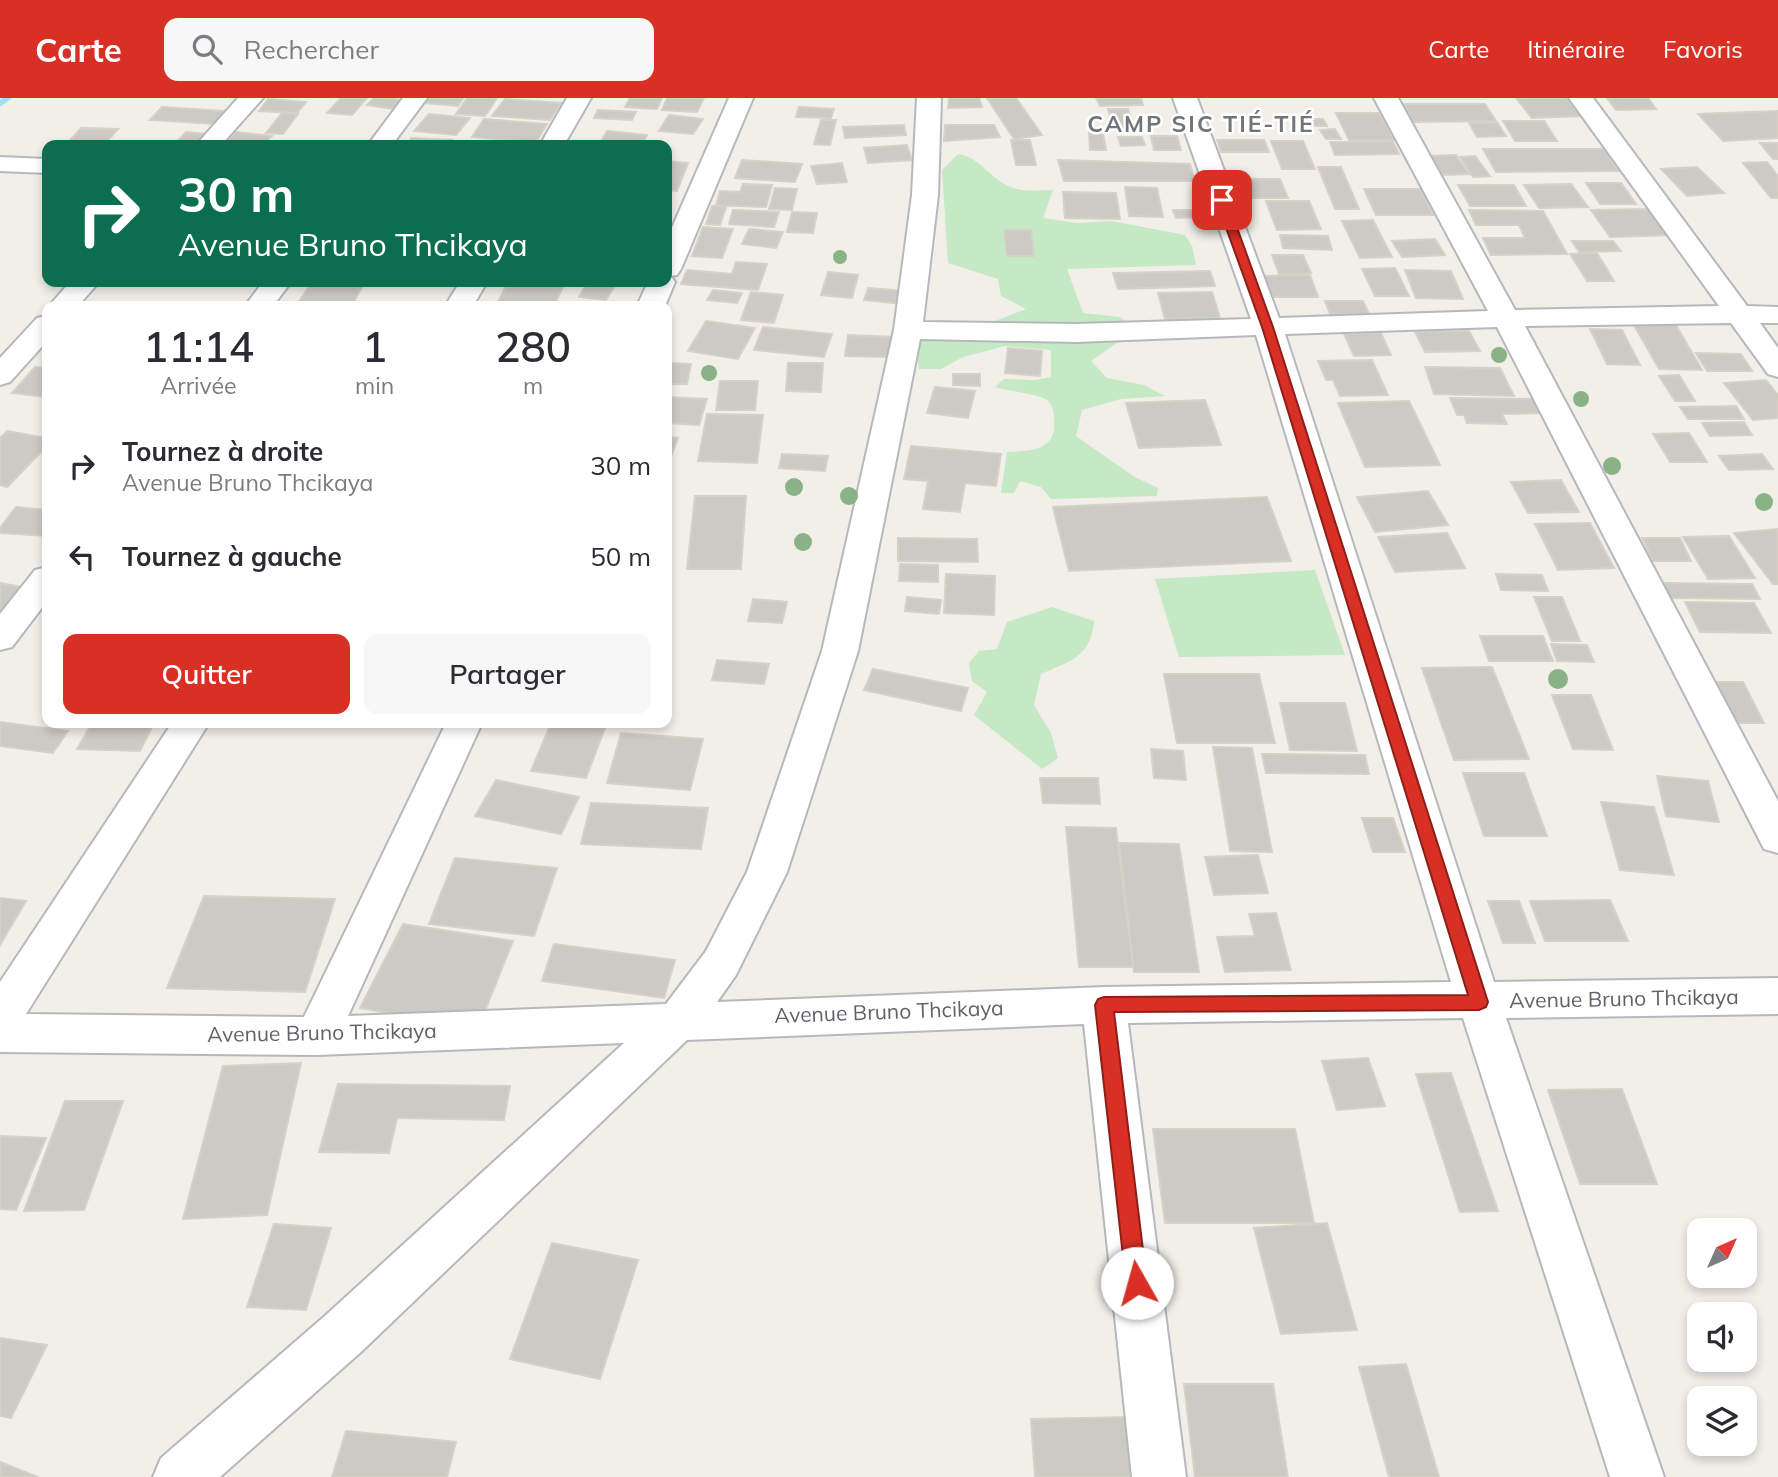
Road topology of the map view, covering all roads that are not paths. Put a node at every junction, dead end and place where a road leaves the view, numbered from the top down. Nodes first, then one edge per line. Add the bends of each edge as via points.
1 (251, 98) edge
2 (415, 98) edge
3 (579, 98) edge
4 (741, 98) edge
5 (929, 98) edge
6 (1185, 98) edge
7 (1387, 98) edge
8 (1581, 98) edge
9 (213, 140) edge
10 (384, 140) edge
11 (555, 140) edge
12 (0, 164) edge
13 (42, 166) edge
14 (672, 257) edge
15 (80, 287) edge
16 (68, 301) edge
17 (1740, 315) junction
18 (1778, 315) edge
19 (1506, 318) junction
20 (1268, 327) junction
21 (42, 330) edge
22 (908, 330) junction
23 (1778, 368) edge
24 (0, 376) edge
25 (42, 584) edge
26 (0, 638) edge
27 (188, 728) edge
28 (462, 728) edge
29 (1778, 838) edge
30 (1778, 996) edge
31 (1479, 1002) junction
32 (1104, 1005) junction
33 (0, 1018) edge
34 (679, 1020) junction
35 (0, 1033) edge
36 (317, 1036) junction
37 (180, 1477) edge
38 (1159, 1477) edge
39 (1637, 1477) edge

1 - 9 street
2 - 10 street
3 - 11 street
4 - 14 street
5 - 22 street via 925,195
6 - 20 street
7 - 19 street
8 - 17 street
12 - 13 street
15 - 16 street
17 - 18 street
17 - 19 street
17 - 23 street
19 - 20 street
19 - 29 street
20 - 22 street via 1076,333
20 - 31 street
21 - 24 street
22 - 34 street via 840,651 767,872 721,963
25 - 26 street
27 - 33 street
28 - 36 street
30 - 31 street, Avenue Bruno Thcikaya
31 - 32 street, Avenue Bruno Thcikaya
31 - 39 street
32 - 34 street, Avenue Bruno Thcikaya
32 - 38 street
34 - 36 street, Avenue Bruno Thcikaya
34 - 37 street via 344,1333
35 - 36 street, Avenue Bruno Thcikaya

